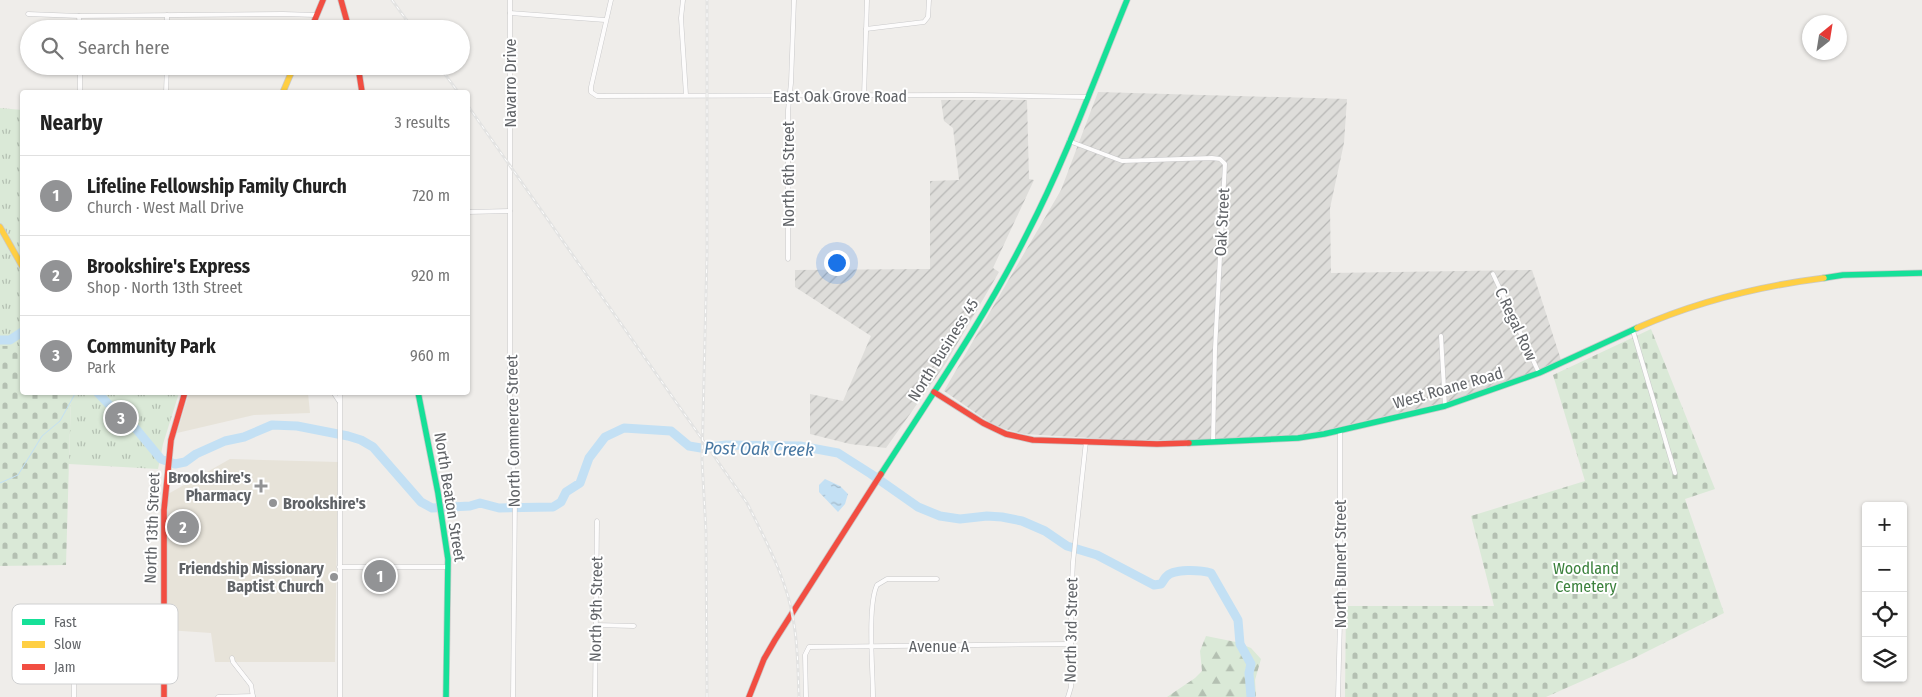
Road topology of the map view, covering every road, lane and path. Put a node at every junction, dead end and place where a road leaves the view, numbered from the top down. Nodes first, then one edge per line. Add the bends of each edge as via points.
1 (322, 0) edge
2 (341, 0) edge
3 (510, 0) edge
4 (610, 0) edge
5 (683, 0) edge
6 (794, 0) edge
7 (866, 0) edge
8 (929, 0) edge
9 (1127, 0) edge
10 (510, 13) junction
11 (28, 14) dead end
12 (167, 15) junction
13 (316, 15) junction
14 (80, 16) junction
15 (80, 20) edge
16 (167, 20) edge
17 (314, 20) edge
18 (347, 20) edge
19 (605, 20) junction
20 (866, 29) junction
21 (80, 75) edge
22 (167, 75) edge
23 (290, 75) edge
24 (359, 75) edge
25 (80, 90) edge
26 (166, 90) edge
27 (284, 90) edge
28 (362, 90) edge
29 (686, 95) junction
30 (790, 96) junction
31 (864, 96) junction
32 (1088, 97) junction
33 (1069, 141) junction
34 (510, 166) joint
35 (510, 211) junction
36 (470, 212) edge
37 (0, 227) edge
38 (788, 259) dead end
39 (20, 262) edge
40 (1922, 273) edge
41 (1493, 274) dead end
42 (1633, 330) junction
43 (1441, 336) dead end
44 (1539, 373) junction
45 (934, 392) junction
46 (184, 395) edge
47 (336, 395) edge
48 (340, 395) edge
49 (419, 395) edge
50 (340, 403) junction
51 (1445, 406) junction
52 (1340, 430) junction
53 (1086, 441) junction
54 (1213, 442) junction
55 (1675, 473) dead end
56 (597, 521) dead end
57 (339, 566) junction
58 (448, 567) junction
59 (937, 580) dead end
60 (164, 604) edge
61 (596, 625) junction
62 (634, 626) dead end
63 (1070, 644) junction
64 (872, 646) junction
65 (232, 658) dead end
66 (74, 684) edge
67 (164, 684) edge
68 (253, 696) edge
69 (74, 697) edge
70 (164, 697) edge
71 (218, 697) edge
72 (340, 697) edge
73 (446, 697) edge
74 (513, 697) edge
75 (595, 697) edge
76 (749, 697) edge
77 (806, 697) edge
78 (873, 697) edge
79 (1068, 697) edge
80 (1338, 697) edge

1 - 13 street
2 - 18 street
3 - 10 street, Navarro Drive
4 - 19 street
5 - 29 street
6 - 30 street, North 6th Street
7 - 20 street
8 - 20 street via 928,17 924,22
9 - 32 street, North Business 45
10 - 19 street
10 - 34 street, Navarro Drive
11 - 14 street
12 - 13 street
12 - 14 street
12 - 16 street
13 - 17 street
14 - 15 street
19 - 29 street, East Oak Grove Road via 591,87 593,94
20 - 31 street
21 - 25 street
22 - 26 street
23 - 27 street
24 - 28 street
29 - 30 street, East Oak Grove Road
30 - 31 street, East Oak Grove Road
30 - 38 street, North 6th Street
31 - 32 street, East Oak Grove Road
32 - 33 street, North Business 45
33 - 45 street, North Business 45 via 1009,269
33 - 54 street, Oak Street via 1122,161 1212,158 1225,164
34 - 35 street, North Commerce Street
35 - 36 street
35 - 74 street, North Commerce Street via 510,402 515,497
37 - 39 street
40 - 42 street, West Roane Road via 1843,275 1805,280 1727,296
41 - 44 street, C Regal Row
42 - 44 street, West Roane Road
42 - 55 street
43 - 51 street
44 - 51 street, West Roane Road
45 - 53 street, West Roane Road via 983,424 1006,434 1033,440
45 - 76 street, North Business 45 via 775,640
46 - 60 street, North 13th Street via 171,440 166,478
47 - 50 street
48 - 50 street
49 - 58 street, North Beaton Street via 438,493
50 - 57 street
51 - 52 street, West Roane Road
52 - 54 street, West Roane Road via 1290,438
52 - 80 street, North Bunert Street
53 - 54 street, West Roane Road
53 - 63 street, North 3rd Street via 1073,562
56 - 61 street, North 9th Street
57 - 58 street
57 - 72 street
58 - 73 street, North Beaton Street
59 - 64 street via 887,579 877,585
61 - 62 street
61 - 75 street, North 9th Street
63 - 64 street, Avenue A
63 - 79 street, North 3rd Street via 1071,686
64 - 77 street, Avenue A via 808,648
64 - 78 street
65 - 68 street via 251,685
66 - 69 street
67 - 70 street, North 13th Street
68 - 71 street

